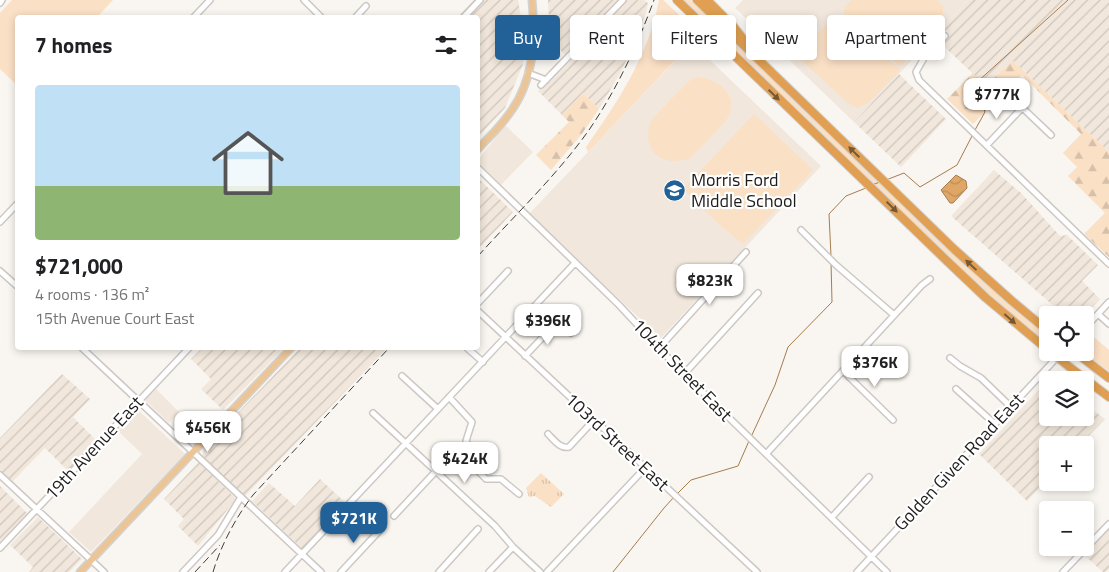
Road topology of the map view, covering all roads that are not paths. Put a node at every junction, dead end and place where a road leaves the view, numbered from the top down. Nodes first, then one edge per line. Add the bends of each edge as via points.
1 (210, 0) edge
2 (304, 0) edge
3 (480, 0) edge
4 (532, 0) edge
5 (623, 0) edge
6 (670, 0) edge
7 (677, 0) edge
8 (697, 0) edge
9 (707, 0) edge
10 (366, 6) dead end
11 (198, 15) edge
12 (319, 15) edge
13 (357, 15) edge
14 (466, 15) edge
15 (946, 36) dead end
16 (762, 63) junction
17 (528, 73) junction
18 (752, 73) junction
19 (546, 80) junction
20 (541, 86) dead end
21 (1009, 95) dead end
22 (1022, 108) junction
23 (1051, 135) dead end
24 (987, 145) junction
25 (480, 147) edge
26 (480, 170) edge
27 (15, 206) edge
28 (0, 222) edge
29 (801, 230) dead end
30 (746, 252) dead end
31 (575, 263) junction
32 (1109, 264) edge
33 (0, 270) edge
34 (508, 271) dead end
35 (930, 279) dead end
36 (15, 284) edge
37 (758, 293) dead end
38 (480, 301) edge
39 (1109, 302) edge
40 (480, 313) edge
41 (1098, 314) junction
42 (894, 315) junction
43 (1094, 318) edge
44 (1039, 324) edge
45 (1109, 324) edge
46 (571, 333) dead end
47 (505, 337) junction
48 (1039, 342) edge
49 (659, 348) junction
50 (86, 350) edge
51 (187, 350) edge
52 (289, 350) edge
53 (469, 350) edge
54 (525, 356) junction
55 (950, 358) dead end
56 (1054, 361) edge
57 (1062, 361) edge
58 (1086, 361) edge
59 (483, 362) junction
60 (843, 371) junction
61 (684, 374) junction
62 (402, 376) dead end
63 (1109, 378) edge
64 (956, 389) dead end
65 (449, 397) junction
66 (1109, 397) edge
67 (138, 401) junction
68 (1011, 407) junction
69 (438, 409) junction
70 (373, 413) dead end
71 (594, 420) junction
72 (892, 420) dead end
73 (995, 424) junction
74 (548, 434) dead end
75 (406, 444) junction
76 (193, 452) junction
77 (766, 454) junction
78 (645, 468) junction
79 (436, 471) junction
80 (0, 475) edge
81 (869, 477) dead end
82 (519, 494) dead end
83 (242, 497) junction
84 (37, 509) junction
85 (394, 516) dead end
86 (832, 517) junction
87 (1109, 524) edge
88 (381, 529) dead end
89 (478, 529) dead end
90 (513, 547) junction
91 (0, 548) edge
92 (302, 554) junction
93 (871, 556) junction
94 (91, 560) junction
95 (80, 572) edge
96 (104, 572) edge
97 (183, 572) edge
98 (285, 572) edge
99 (322, 572) edge
100 (341, 572) edge
101 (439, 572) edge
102 (489, 572) edge
103 (540, 572) edge
104 (547, 572) edge
105 (757, 572) edge
106 (857, 572) edge
107 (887, 572) edge
108 (1063, 572) edge

1 - 11 street
2 - 12 street
3 - 14 street
4 - 17 main road via 534,44
5 - 19 street
6 - 18 highway
7 - 18 highway
8 - 16 highway
9 - 16 highway
10 - 13 street
15 - 24 street via 924,58 916,72 919,80
44 -> 16 highway via 962,256
17 - 19 street
17 - 25 main road via 508,116
18 -> 48 highway via 973,286
19 - 20 street
21 - 22 street
22 - 23 street
22 - 24 street
24 - 32 street
26 - 31 street, 104th Street East
27 - 28 street
29 - 42 street
30 - 49 street
31 - 47 street
31 - 49 street, 104th Street East
33 - 36 street
34 - 38 street
35 - 42 street
37 - 61 street
39 - 41 street
40 - 47 street, 103rd Street East
41 - 43 street
41 - 45 street
42 - 60 street
46 - 54 street via 558,321
47 - 54 street, 103rd Street East
47 - 59 street
49 - 61 street, 104th Street East
50 - 67 street
51 - 67 street, 19th Avenue East
52 - 76 main road
53 - 59 street
54 - 71 street, 103rd Street East
55 - 68 street via 982,378
56 - 68 street, Golden Given Road East
57 - 66 highway, bridge
58 - 63 highway
59 - 65 street
60 - 72 street
60 - 77 street
61 - 77 street, 104th Street East
62 - 69 street
64 - 73 street
65 - 69 street
65 - 82 street via 472,422 466,441 473,454 473,466 486,479 501,479
67 - 76 street
67 - 84 street, 19th Avenue East
68 - 73 street, Golden Given Road East
69 - 75 street
70 - 75 street
71 - 74 street via 573,444 565,448
71 - 78 street, 103rd Street East
73 - 93 street, Golden Given Road East
75 - 79 street
75 - 92 street
76 - 83 street
76 - 94 main road
77 - 86 street, 104th Street East
78 - 104 street
78 - 105 street, 103rd Street East
79 - 85 street
79 - 90 street
80 - 84 street
81 - 86 street
83 - 92 street
83 - 97 street via 218,534
84 - 91 street, 19th Avenue East
84 - 94 street
86 - 93 street, 104th Street East
87 - 108 street
88 - 100 street
89 - 101 street
90 - 102 street
90 - 103 street
92 - 98 street
92 - 99 street
93 - 106 street, Golden Given Road East
93 - 107 street, 104th Street East
94 - 95 main road
94 - 96 street

